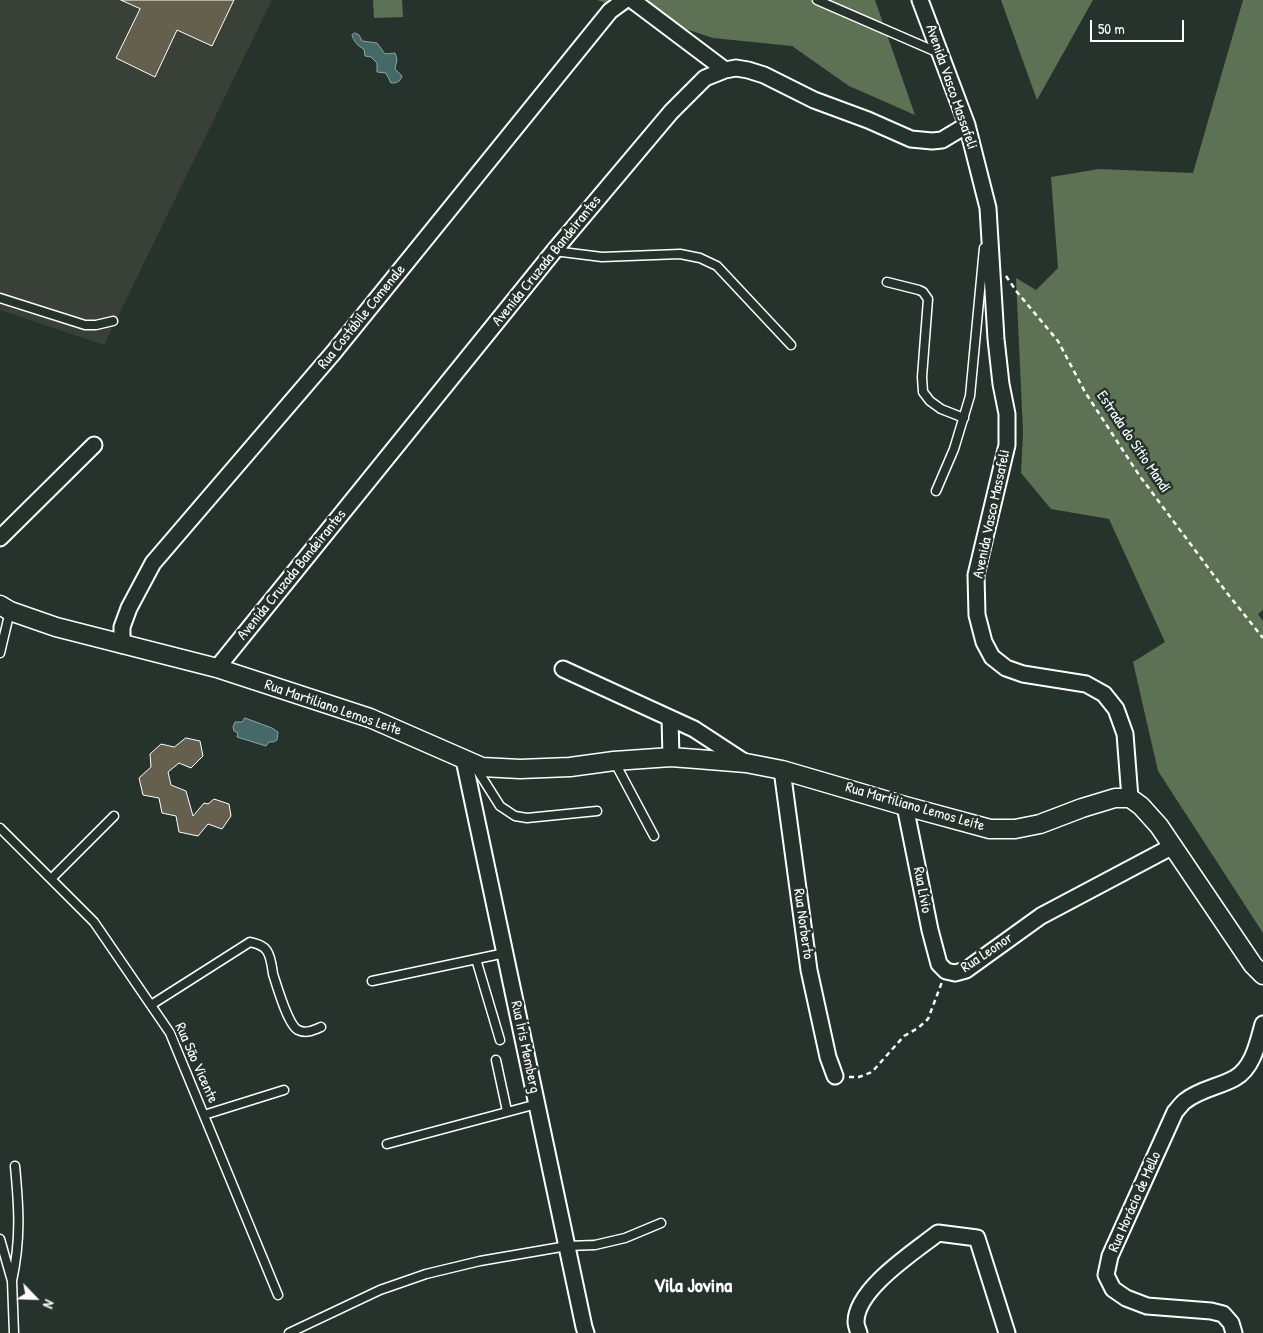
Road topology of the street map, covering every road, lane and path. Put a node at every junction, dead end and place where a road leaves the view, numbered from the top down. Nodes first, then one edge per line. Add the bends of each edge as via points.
1 (625, 0) edge
2 (632, 0) edge
3 (817, 0) edge
4 (920, 0) edge
5 (940, 54) junction
6 (725, 70) junction
7 (967, 125) junction
8 (988, 208) junction
9 (554, 251) junction
10 (991, 254) junction
11 (887, 282) dead end
12 (0, 298) edge
13 (113, 321) dead end
14 (791, 345) dead end
15 (964, 418) junction
16 (94, 445) dead end
17 (936, 491) dead end
18 (0, 538) edge
19 (5, 608) edge
20 (1263, 638) edge
21 (122, 645) junction
22 (0, 653) edge
23 (218, 668) junction
24 (563, 668) dead end
25 (670, 718) junction
26 (671, 757) junction
27 (614, 761) junction
28 (469, 762) junction
29 (746, 763) junction
30 (782, 770) junction
31 (1130, 798) junction
32 (905, 806) junction
33 (597, 811) dead end
34 (114, 816) dead end
35 (0, 828) edge
36 (654, 836) dead end
37 (1172, 846) junction
38 (51, 879) junction
39 (505, 953) junction
40 (476, 959) junction
41 (946, 971) junction
42 (1263, 975) edge
43 (372, 981) dead end
44 (151, 1004) junction
45 (1263, 1024) edge
46 (321, 1027) dead end
47 (500, 1040) dead end
48 (496, 1060) dead end
49 (835, 1076) joint
50 (284, 1090) dead end
51 (537, 1104) junction
52 (507, 1111) junction
53 (204, 1115) junction
54 (387, 1144) dead end
55 (15, 1166) dead end
56 (661, 1223) dead end
57 (0, 1239) edge
58 (567, 1246) junction
59 (12, 1281) junction
60 (278, 1295) dead end
61 (14, 1333) edge
62 (289, 1333) edge
63 (586, 1333) edge
64 (859, 1333) edge
65 (1007, 1333) edge
66 (1234, 1333) edge

1 - 21 street, Rua Costábile Comenale via 605,18 334,352 153,563 129,608 122,627
2 - 6 street
3 - 5 lane
4 - 5 street, Avenida Vasco Massafeli
5 - 7 street, Avenida Vasco Massafeli
6 - 7 street, Avenida Cruzada Bandeirantes via 736,68 764,75 814,100 911,138 942,140
6 - 9 street, Avenida Cruzada Bandeirantes via 705,78 687,95
7 - 8 street, Avenida Vasco Massafeli
8 - 10 street, Avenida Vasco Massafeli
8 - 15 lane via 970,396
9 - 14 lane via 602,257 680,254 700,258 717,266
9 - 23 street, Avenida Cruzada Bandeirantes
10 - 20 path, Estrada do Sítio Mandí via 1017,292 1058,341 1085,392 1139,475
10 - 31 street, Avenida Vasco Massafeli via 996,340 1007,414 1007,445 976,575 977,615 992,657 1006,668 1023,674 1086,684 1104,694 1116,709 1125,734
11 - 15 lane via 918,290 928,299 923,392 941,409
12 - 13 lane via 84,325
15 - 17 lane
16 - 18 street
19 - 21 street, Rua Martiliano Lemos Leite via 56,627
19 - 22 lane
21 - 23 street, Rua Martiliano Lemos Leite
23 - 28 street, Rua Martiliano Lemos Leite via 370,718
24 - 25 street, Rua Martiliano Lemos Leite
25 - 26 street
25 - 29 street, Rua Martiliano Lemos Leite via 711,739
26 - 27 street, Rua Martiliano Lemos Leite
26 - 29 street, Rua Martiliano Lemos Leite
27 - 28 street, Rua Martiliano Lemos Leite via 520,769 482,767
27 - 36 lane
28 - 33 lane via 497,802 515,816 527,818
28 - 39 street, Rua Íris Memberg
29 - 30 street, Rua Martiliano Lemos Leite
30 - 32 street, Rua Martiliano Lemos Leite
30 - 49 street, Rua Norberto via 809,970
31 - 32 street, Rua Martiliano Lemos Leite via 1115,798 1040,824 1015,829 990,829
31 - 37 street via 1153,819
32 - 41 street, Rua Lívio via 930,930 939,964
34 - 38 lane
35 - 38 lane, Rua São Vicente
37 - 41 street, Rua Leonor via 1041,916 966,970
37 - 42 street
38 - 44 lane, Rua São Vicente via 94,922
39 - 40 lane
39 - 51 street, Rua Íris Memberg
40 - 43 lane
40 - 47 lane
41 - 49 path, Rua Leonor via 928,1019 904,1036 872,1072 859,1077
44 - 46 lane via 250,942 259,944 268,952 276,986 292,1024 298,1030 312,1032
44 - 53 lane, Rua São Vicente via 170,1033
45 - 66 street, Rua Horácio de Mello via 1248,1065 1236,1078 1200,1092 1175,1112 1110,1256 1106,1275 1113,1289 1147,1306 1223,1314
48 - 52 lane
50 - 53 lane
51 - 52 lane
51 - 58 street, Rua Íris Memberg
52 - 54 lane
53 - 60 lane, Rua São Vicente
55 - 59 lane via 19,1239
56 - 58 lane via 625,1238 595,1245
57 - 59 lane
58 - 62 lane via 426,1274 380,1290
58 - 63 street, Rua Íris Memberg
59 - 61 lane
64 - 65 street via 856,1322 862,1301 877,1282 938,1233 977,1238

